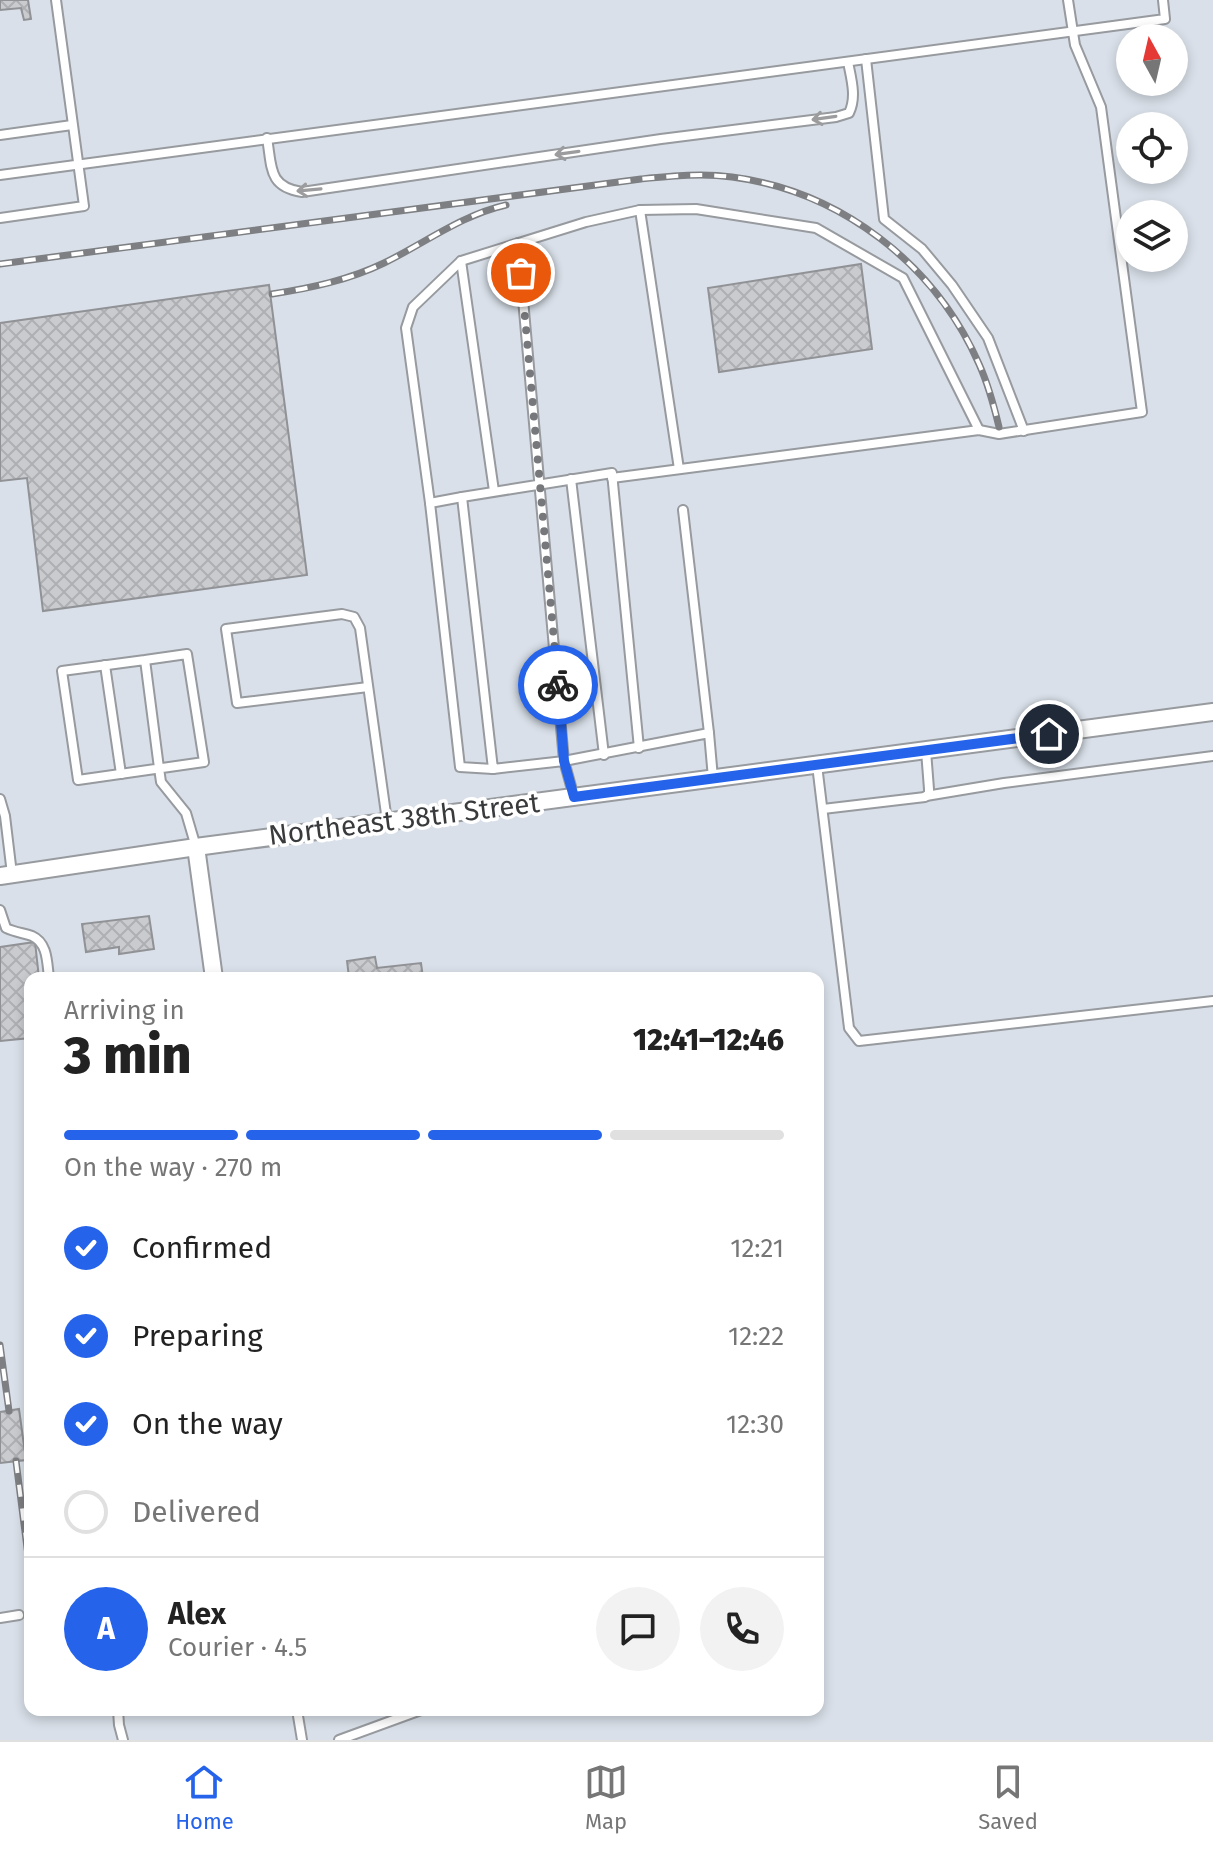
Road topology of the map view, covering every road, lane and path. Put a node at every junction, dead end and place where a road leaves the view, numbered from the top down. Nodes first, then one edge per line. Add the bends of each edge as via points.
1 (56, 0) edge
2 (1068, 0) edge
3 (1163, 0) edge
4 (1073, 32) junction
5 (866, 59) junction
6 (848, 62) junction
7 (72, 125) junction
8 (0, 135) edge
9 (267, 138) junction
10 (78, 164) junction
11 (0, 175) edge
12 (640, 210) junction
13 (0, 218) edge
14 (518, 243) junction
15 (461, 261) junction
16 (979, 430) junction
17 (1024, 431) junction
18 (679, 469) junction
19 (612, 478) junction
20 (571, 479) junction
21 (540, 483) junction
22 (494, 491) junction
23 (462, 497) junction
24 (430, 503) junction
25 (683, 510) dead end
26 (145, 660) junction
27 (105, 665) junction
28 (368, 687) junction
29 (1213, 712) edge
30 (709, 733) junction
31 (639, 748) junction
32 (926, 750) junction
33 (604, 755) junction
34 (1213, 756) edge
35 (564, 761) junction
36 (817, 765) junction
37 (159, 768) junction
38 (493, 769) junction
39 (121, 774) junction
40 (713, 779) junction
41 (926, 796) junction
42 (574, 797) junction
43 (0, 799) edge
44 (823, 809) junction
45 (387, 821) junction
46 (196, 847) junction
47 (6, 875) edge
48 (0, 910) edge
49 (48, 972) edge
50 (213, 972) edge
51 (1213, 1001) edge
52 (19, 1615) dead end
53 (0, 1618) edge
54 (118, 1716) edge
55 (298, 1716) edge
56 (405, 1716) edge
57 (123, 1740) edge
58 (302, 1740) edge
59 (339, 1740) edge

1 - 7 lane
2 - 4 lane
3 - 4 lane via 1165,19
4 - 5 lane
4 - 17 lane via 1101,107 1142,412
5 - 6 lane
5 - 17 lane via 884,219 922,249 988,338
6 - 9 lane
6 -> 9 lane via 852,106 849,113 836,117 302,192 286,189 273,175
7 - 8 lane
7 - 10 lane
9 - 10 lane
10 - 11 lane
10 - 13 lane via 84,206
12 - 14 lane
12 - 16 lane via 696,209 816,228 903,278
12 - 18 lane
14 - 15 lane
14 - 21 lane
15 - 22 lane
15 - 24 lane via 413,307 406,328
16 - 17 lane
16 - 18 lane
18 - 19 lane
19 - 20 lane via 612,473
19 - 31 lane
20 - 21 lane
20 - 33 lane
21 - 22 lane
21 - 35 lane
22 - 23 lane
23 - 24 lane
23 - 38 lane
24 - 38 lane via 460,767
25 - 30 lane
26 - 27 lane
26 - 37 lane
26 - 37 lane via 187,654 204,762
27 - 39 lane
27 - 39 lane via 62,671 78,780
28 - 28 lane via 354,617 342,614 226,629 237,703
28 - 45 lane
29 - 32 street, Northeast 38th Street
30 - 31 lane
30 - 40 lane
31 - 33 lane
32 - 36 street, Northeast 38th Street
32 - 41 lane
33 - 35 lane
34 - 41 lane
35 - 38 lane
35 - 42 lane
36 - 40 street, Northeast 38th Street
36 - 44 lane
37 - 39 lane
37 - 46 lane via 161,782 186,813
40 - 42 street, Northeast 38th Street
41 - 44 lane
42 - 45 street, Northeast 38th Street
43 - 47 lane
44 - 51 lane via 849,1028 859,1041
45 - 46 street, Northeast 38th Street
46 - 47 street, Northeast 38th Street
46 - 50 street
48 - 49 lane via 6,928 41,943
52 - 53 lane
54 - 57 lane
55 - 58 lane
56 - 59 lane

